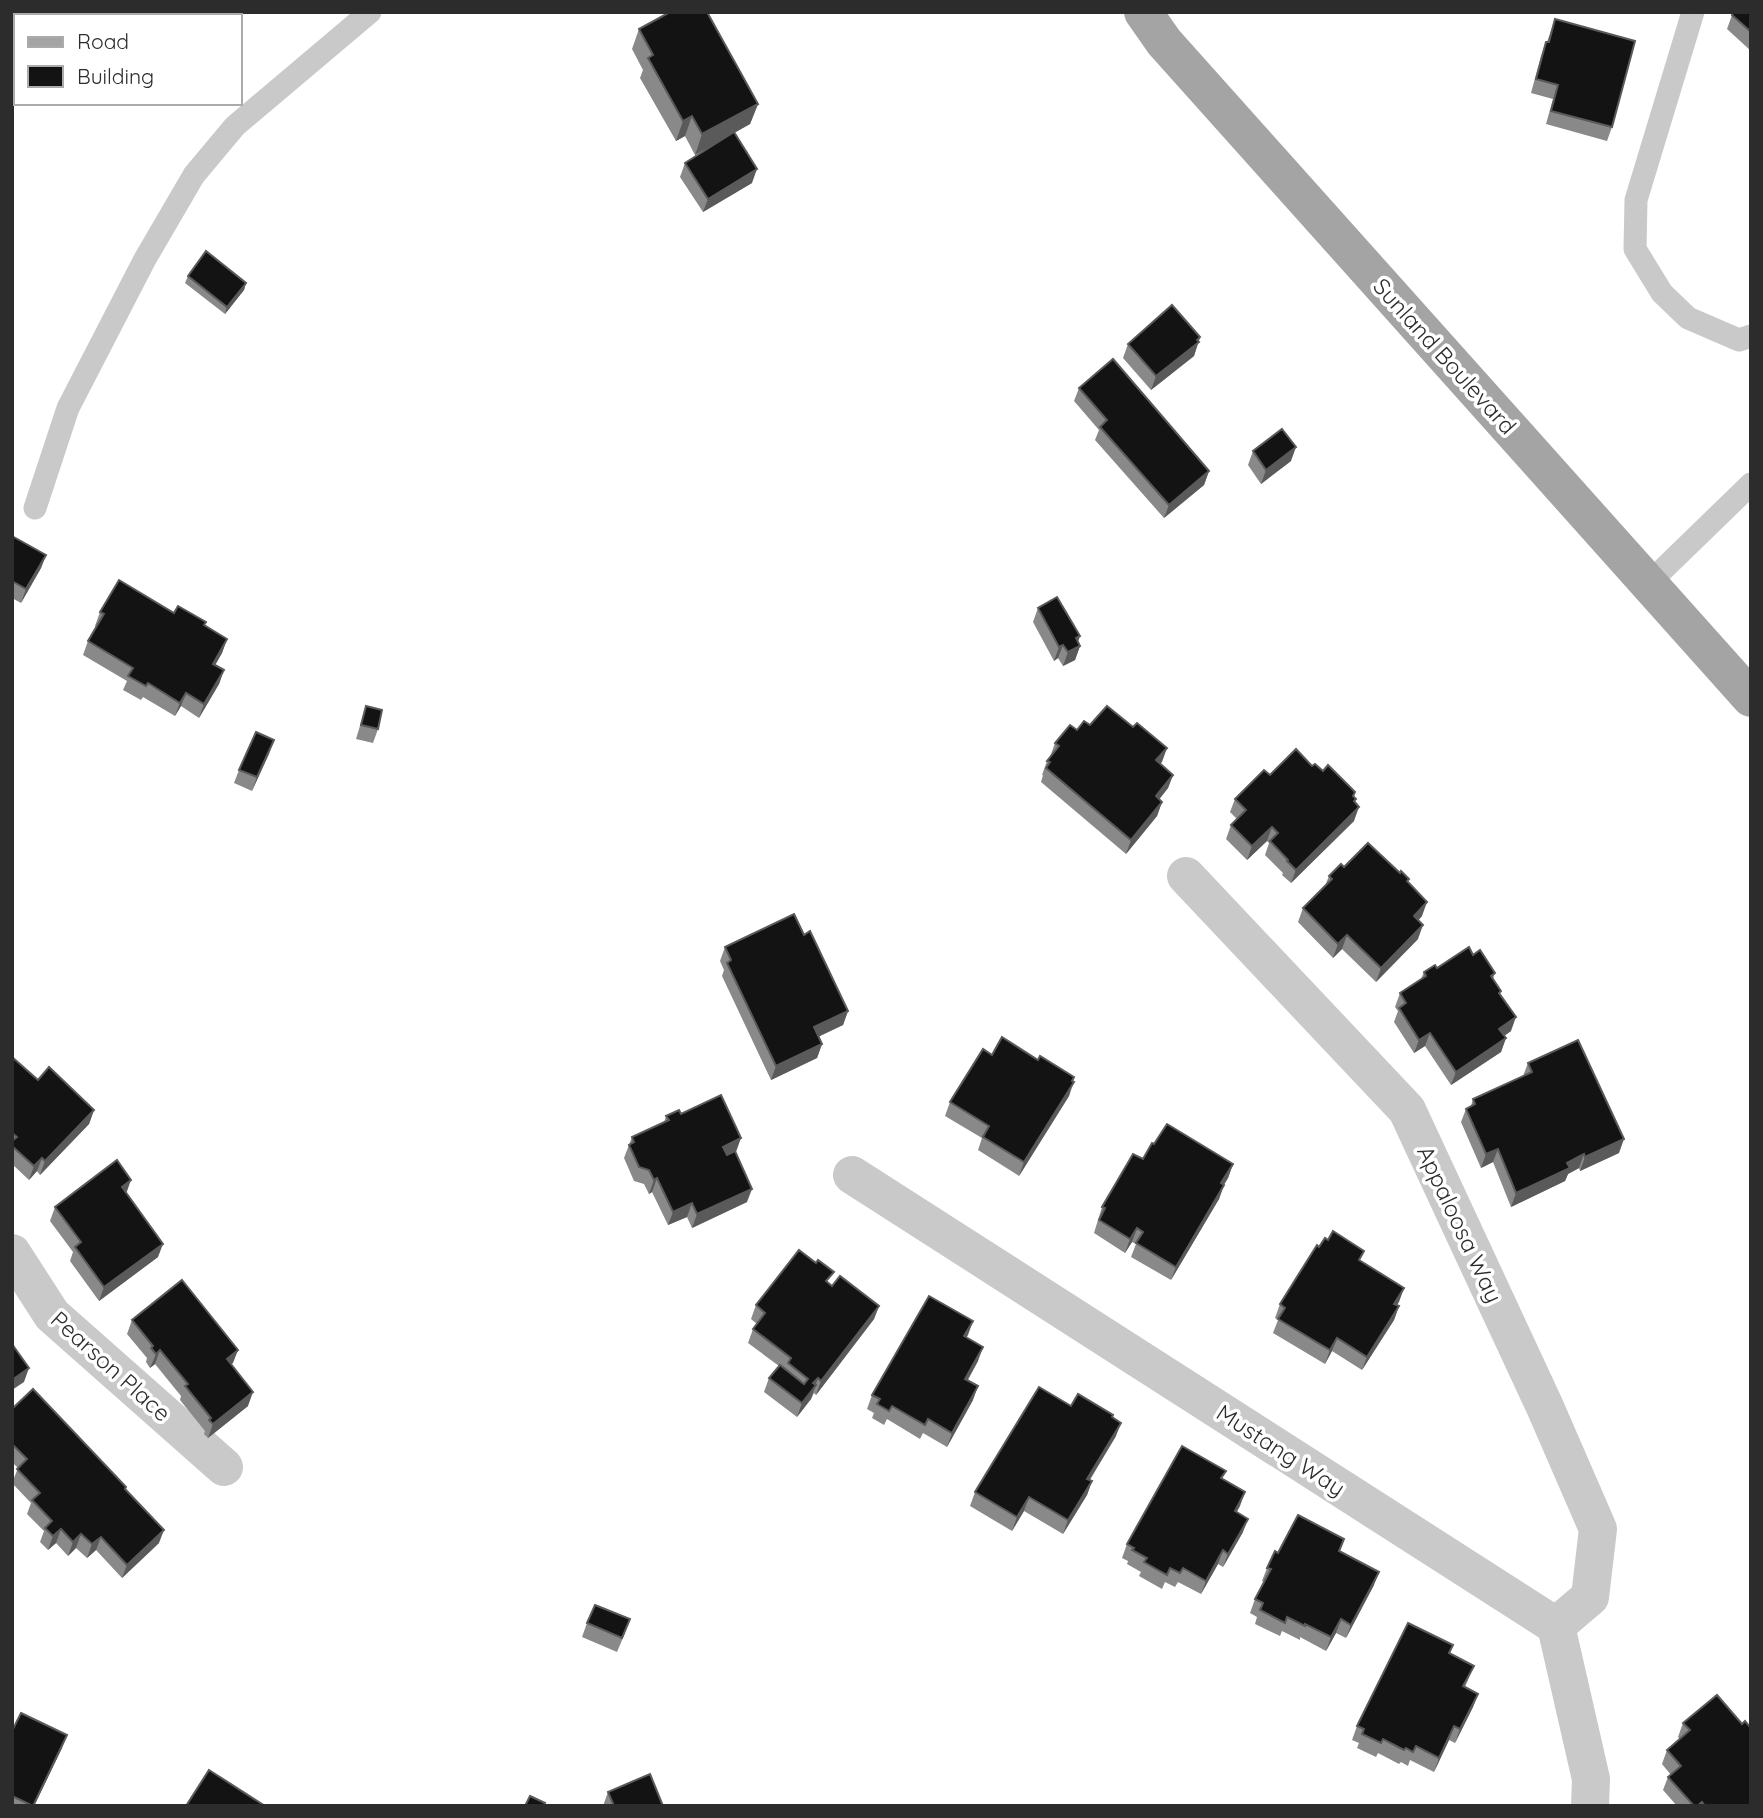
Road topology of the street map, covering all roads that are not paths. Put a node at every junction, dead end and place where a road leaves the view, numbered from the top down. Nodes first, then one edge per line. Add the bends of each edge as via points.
1 (370, 12) edge
2 (1143, 12) edge
3 (1693, 12) edge
4 (1751, 336) edge
5 (1751, 484) edge
6 (35, 508) dead end
7 (1648, 583) junction
8 (1751, 698) edge
9 (1186, 876) dead end
10 (852, 1175) dead end
11 (12, 1252) edge
12 (224, 1467) dead end
13 (1556, 1626) junction
14 (1590, 1806) edge

1 - 6 lane via 235,126 194,176 68,408
2 - 7 main road, Sunland Boulevard via 1164,42
3 - 4 lane via 1636,200 1635,249 1662,293 1688,318 1738,340
5 - 7 lane
7 - 8 main road, Sunland Boulevard
9 - 13 street, Appaloosa Way via 1407,1110 1598,1529 1590,1597
10 - 13 street, Mustang Way
11 - 12 street, Pearson Place via 52,1315
13 - 14 street via 1591,1779

